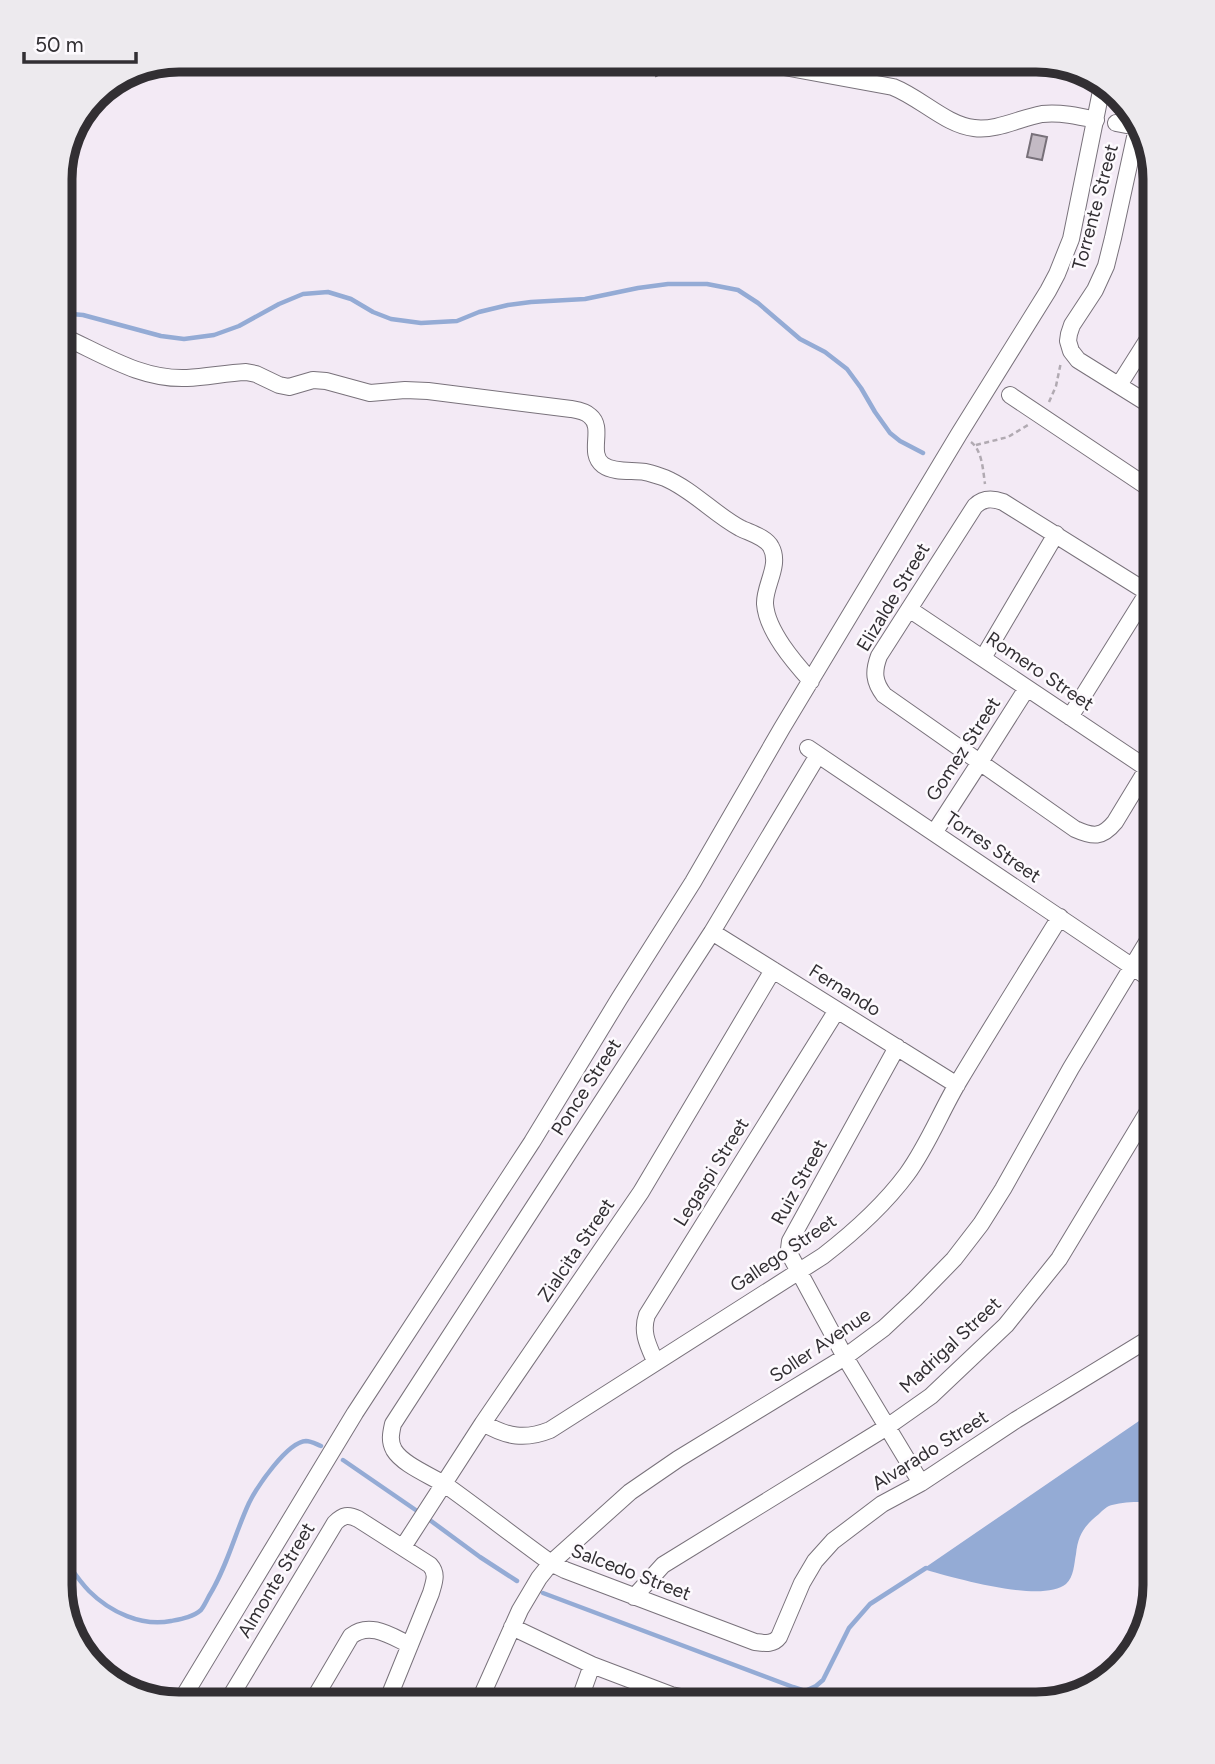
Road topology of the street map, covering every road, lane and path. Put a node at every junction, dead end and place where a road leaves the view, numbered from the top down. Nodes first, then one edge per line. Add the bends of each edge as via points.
1 (810, 72) edge
2 (1101, 93) edge
3 (1096, 120) junction
4 (1116, 123) dead end
5 (1128, 124) edge
6 (1135, 139) edge
7 (72, 341) edge
8 (1143, 348) edge
9 (1119, 385) junction
10 (1010, 395) dead end
11 (1143, 400) edge
12 (976, 445) dead end
13 (1143, 483) edge
14 (987, 499) junction
15 (1056, 534) junction
16 (1143, 588) edge
17 (1143, 608) edge
18 (909, 609) junction
19 (983, 659) junction
20 (811, 681) junction
21 (1027, 688) junction
22 (1070, 717) junction
23 (813, 751) joint
24 (1143, 758) edge
25 (980, 762) junction
26 (1143, 777) edge
27 (934, 833) junction
28 (1060, 917) junction
29 (712, 932) junction
30 (1143, 950) edge
31 (1133, 966) junction
32 (773, 970) junction
33 (1143, 973) edge
34 (838, 1010) junction
35 (897, 1047) junction
36 (957, 1085) junction
37 (1143, 1121) edge
38 (798, 1270) junction
39 (1143, 1343) edge
40 (845, 1357) junction
41 (655, 1361) junction
42 (483, 1423) junction
43 (887, 1427) junction
44 (390, 1441) joint
45 (921, 1483) junction
46 (445, 1485) junction
47 (403, 1547) junction
48 (551, 1563) junction
49 (634, 1597) junction
50 (512, 1627) junction
51 (771, 1643) joint
52 (410, 1645) junction
53 (592, 1665) junction
54 (186, 1692) edge
55 (233, 1692) edge
56 (318, 1692) edge
57 (392, 1692) edge
58 (483, 1692) edge
59 (582, 1692) edge
60 (652, 1692) edge

1 - 3 street via 908,93 959,125 976,129 1042,114
2 - 3 street
3 - 20 street via 1071,239 1057,274
4 - 5 street
6 - 9 street, Torrente Street via 1106,266 1068,341 1078,360
7 - 20 street via 131,369 157,375 185,378 246,372 289,387 326,381 370,393 428,391 583,412 596,422 596,451 606,467 665,478 766,541 774,560 766,590 767,615
8 - 9 street
9 - 11 street
10 - 13 street
12 - 14 path
14 - 15 street via 1003,502
14 - 18 street, Elizalde Street via 975,506
15 - 16 street
15 - 19 street
17 - 22 street
18 - 19 street, Romero Street
18 - 25 street, Elizalde Street via 878,656 874,677 878,687
19 - 21 street, Romero Street
20 - 54 street via 693,882 532,1142 355,1413
21 - 22 street, Romero Street
21 - 25 street, Gomez Street
22 - 24 street, Romero Street
23 - 27 street, Torres Street
23 - 29 street, Ponce Street
25 - 26 street, Elizalde Street via 1087,834 1107,831
25 - 27 street, Gomez Street
27 - 28 street, Torres Street
28 - 31 street, Torres Street
28 - 36 street, Gallego Street
29 - 32 street, Fernando
29 - 44 street, Ponce Street via 393,1424
30 - 31 street, Soller Avenue
31 - 33 street, Torres Street
31 - 40 street, Soller Avenue via 981,1224 915,1299
32 - 34 street, Fernando
32 - 42 street, Zialcita Street via 641,1192
34 - 35 street, Fernando
34 - 41 street, Legaspi Street via 647,1315 645,1338
35 - 36 street, Fernando
35 - 38 street, Ruiz Street via 790,1241 790,1255
36 - 38 street, Gallego Street via 919,1155 888,1196 824,1256
37 - 43 street, Madrigal Street via 1059,1259 1006,1325 931,1396
38 - 40 street, Ruiz Street
38 - 41 street, Gallego Street
39 - 45 street, Alvarado Street
40 - 43 street, Ruiz Street
40 - 48 street, Soller Avenue via 630,1492
41 - 42 street, Gallego Street via 542,1433 513,1436
42 - 46 street, Zialcita Street
43 - 45 street, Ruiz Street
43 - 49 street, Madrigal Street via 663,1565
44 - 46 street, Salcedo Street via 402,1459
45 - 51 street, Alvarado Street via 882,1504 833,1541 815,1561 779,1637
46 - 47 street, Zialcita Street
46 - 48 street, Salcedo Street
47 - 52 street, Almonte Street via 430,1564 435,1576
47 - 55 street, Almonte Street via 352,1516 335,1522
48 - 49 street, Salcedo Street
48 - 50 street, Soller Avenue via 528,1594
49 - 51 street, Salcedo Street via 755,1642
50 - 53 street
50 - 58 street, Soller Avenue
52 - 56 street via 377,1630 358,1630
52 - 57 street, Almonte Street
53 - 59 street
53 - 60 street

